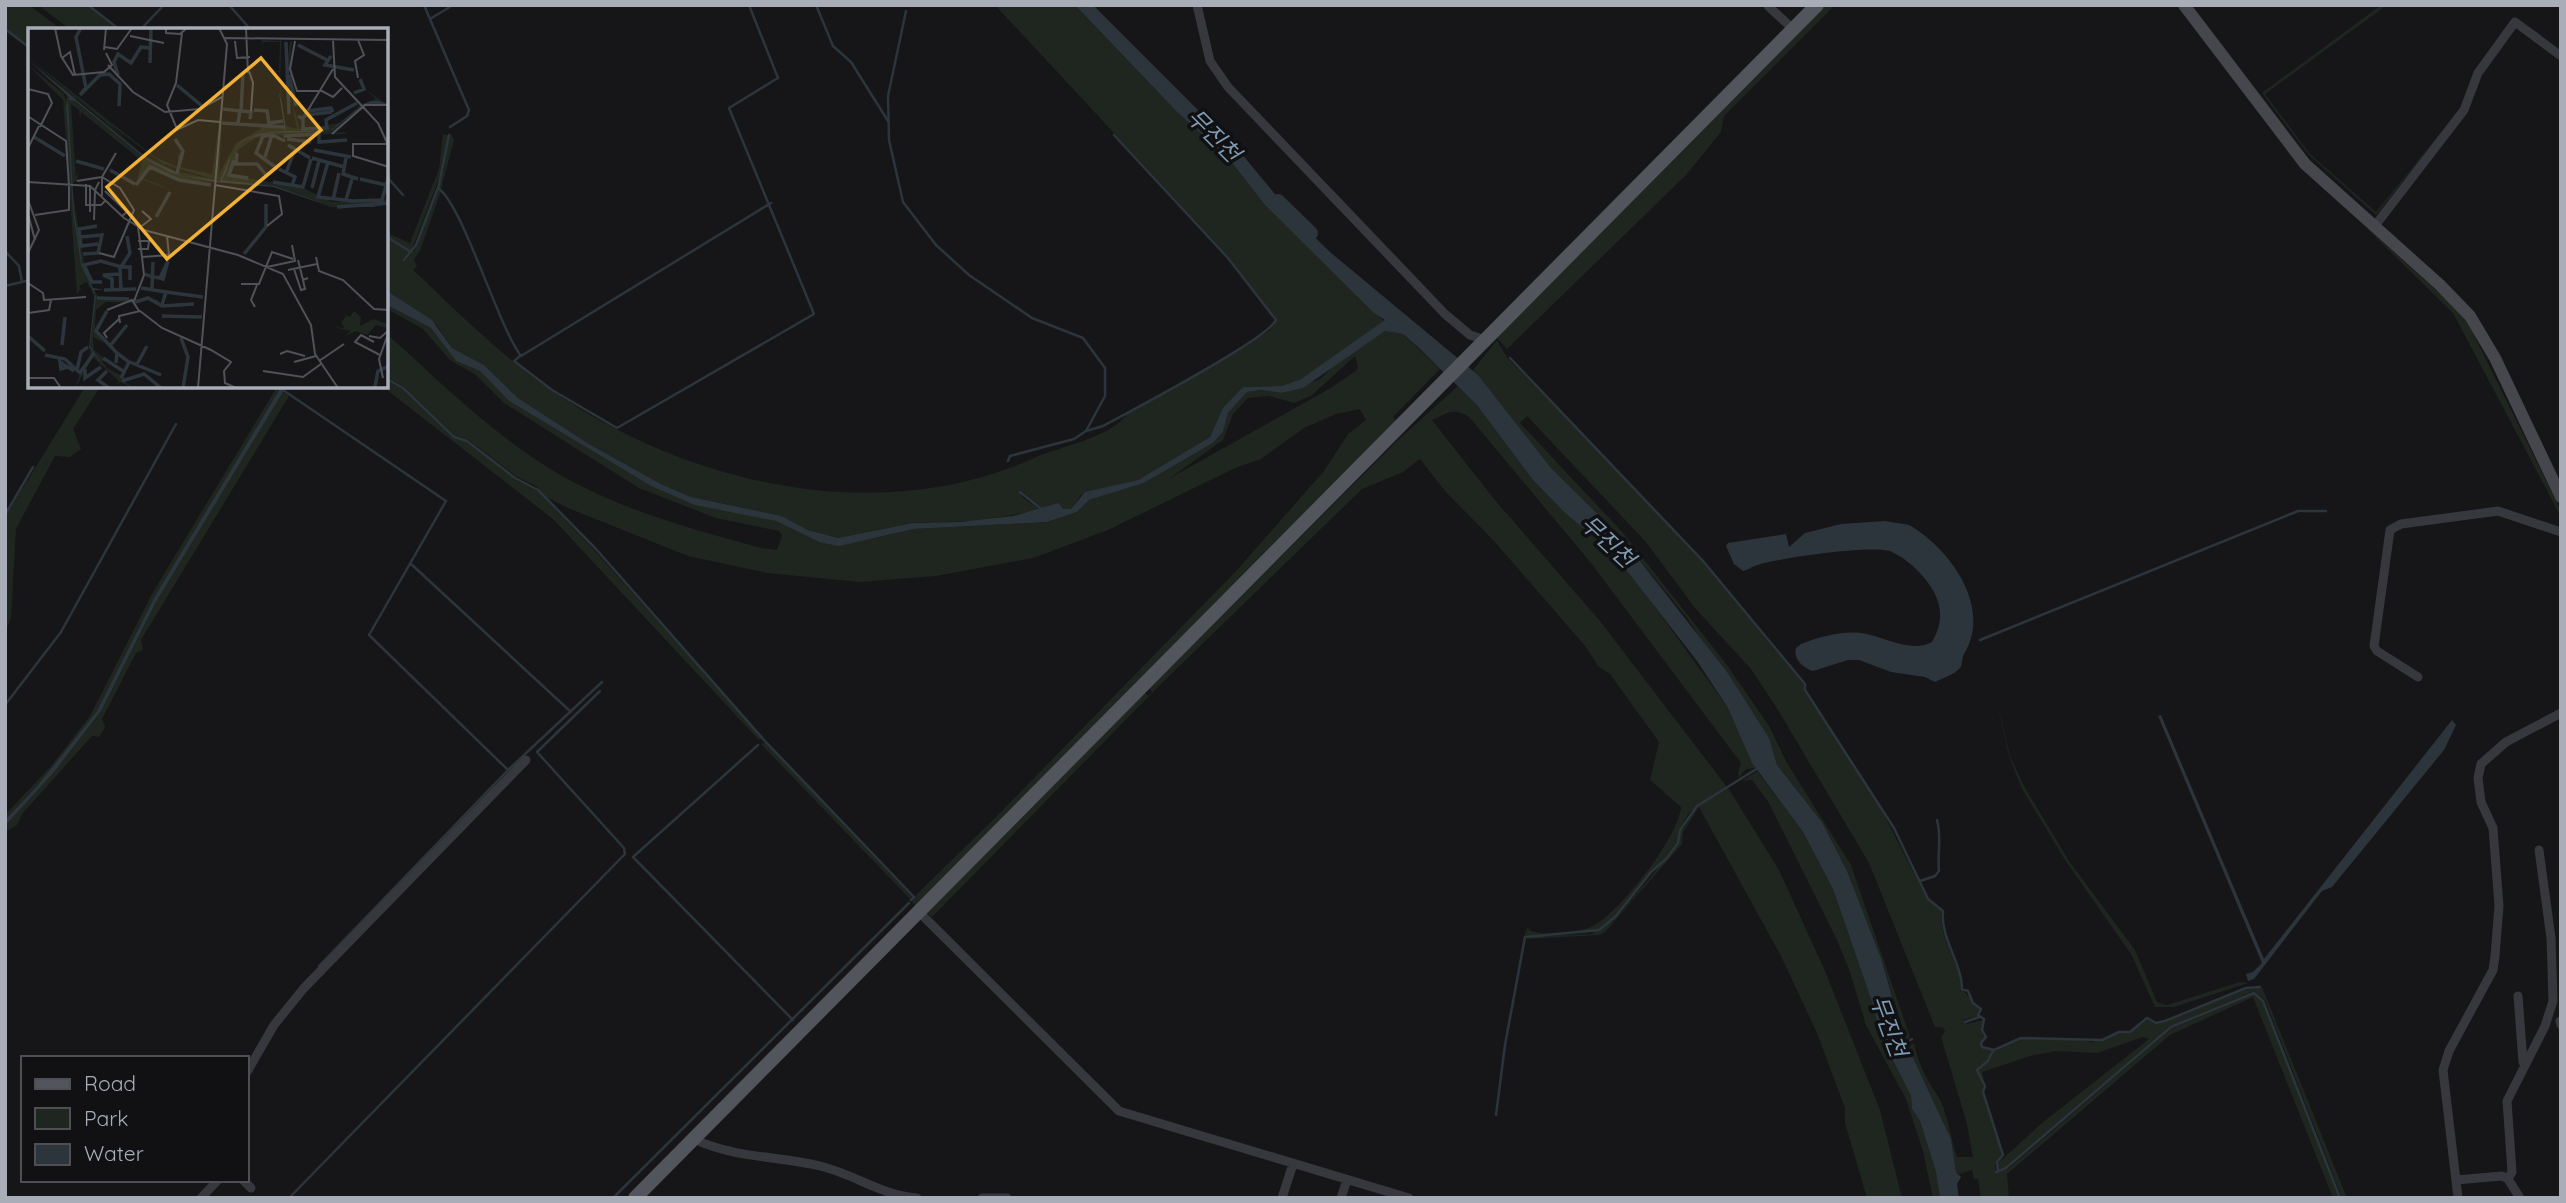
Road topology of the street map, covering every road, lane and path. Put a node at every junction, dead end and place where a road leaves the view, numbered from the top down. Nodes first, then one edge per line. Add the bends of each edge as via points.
1 (1197, 5) edge
2 (1817, 5) edge
3 (2184, 5) edge
4 (1768, 6) edge
5 (1793, 29) junction
6 (2560, 55) edge
7 (2374, 227) junction
8 (1481, 344) junction
9 (2561, 497) edge
10 (2561, 532) edge
11 (2418, 677) dead end
12 (2561, 713) edge
13 (526, 760) dead end
14 (2539, 850) dead end
15 (918, 911) junction
16 (2518, 996) dead end
17 (2523, 1064) junction
18 (248, 1070) edge
19 (694, 1139) junction
20 (1293, 1164) junction
21 (2508, 1179) junction
22 (1347, 1180) junction
23 (2456, 1180) junction
24 (216, 1182) edge
25 (245, 1182) edge
26 (250, 1188) dead end
27 (1396, 1196) edge
28 (201, 1198) edge
29 (635, 1198) edge
30 (917, 1198) edge
31 (982, 1198) edge
32 (1007, 1198) edge
33 (1282, 1198) edge
34 (1341, 1198) edge
35 (1409, 1198) edge
36 (2458, 1198) edge
37 (2520, 1198) edge

1 - 8 street via 1210,61 1228,87 1445,314
2 - 5 main road
3 - 7 main road via 2305,164
4 - 5 street
5 - 8 main road
6 - 7 street via 2515,22 2478,73 2464,110
7 - 9 main road via 2470,316
8 - 15 main road
10 - 11 street via 2498,511 2401,524 2390,530 2374,646
12 - 23 street via 2506,742 2481,764 2481,802 2493,828 2499,926 2493,970 2443,1070
13 - 18 street via 304,988
14 - 17 street via 2551,938 2553,1001 2545,1026
15 - 19 main road
15 - 20 street via 1119,1111
16 - 17 street
17 - 21 street via 2507,1101 2512,1172
19 - 29 main road
19 - 30 street via 818,1166 870,1187
20 - 22 street
20 - 33 street
21 - 23 street
21 - 37 street
22 - 27 street
22 - 34 street
23 - 36 street
24 - 28 street
25 - 26 street
27 - 35 street
31 - 32 street

